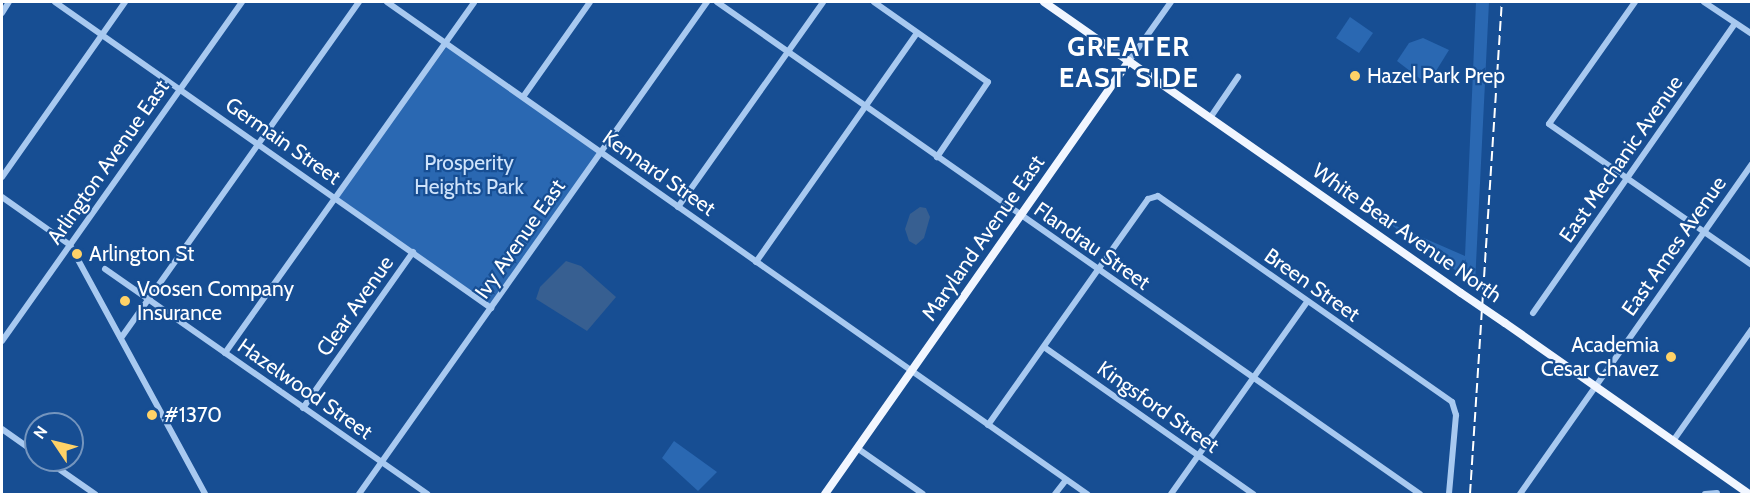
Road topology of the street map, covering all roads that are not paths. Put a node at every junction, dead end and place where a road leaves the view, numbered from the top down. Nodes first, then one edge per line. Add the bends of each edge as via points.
1 (9, 2) edge
2 (55, 2) edge
3 (125, 2) edge
4 (242, 2) edge
5 (359, 2) edge
6 (387, 2) edge
7 (474, 2) edge
8 (591, 2) edge
9 (707, 2) edge
10 (717, 2) edge
11 (823, 2) edge
12 (874, 2) edge
13 (1171, 2) edge
14 (1635, 2) edge
15 (1704, 2) edge
16 (1051, 3) edge
17 (2, 13) edge
18 (1735, 23) junction
19 (917, 33) junction
20 (102, 34) junction
21 (1752, 34) edge
22 (445, 42) junction
23 (788, 51) junction
24 (1129, 61) junction
25 (1238, 77) dead end
26 (180, 89) junction
27 (523, 97) junction
28 (866, 106) junction
29 (1210, 118) junction
30 (258, 144) junction
31 (601, 152) junction
32 (937, 156) junction
33 (1752, 164) edge
34 (2, 177) edge
35 (1627, 178) junction
36 (2, 197) edge
37 (335, 198) junction
38 (678, 207) junction
39 (1020, 216) junction
40 (1704, 232) junction
41 (70, 245) junction
42 (413, 252) junction
43 (756, 262) junction
44 (1752, 265) edge
45 (105, 269) dead end
46 (1098, 270) junction
47 (148, 300) junction
48 (1307, 302) junction
49 (492, 308) junction
50 (1533, 313) dead end
51 (1752, 329) edge
52 (121, 338) junction
53 (2, 341) edge
54 (1044, 347) junction
55 (225, 353) junction
56 (911, 371) junction
57 (1253, 378) junction
58 (1596, 387) junction
59 (303, 408) junction
60 (988, 425) junction
61 (2, 429) edge
62 (1673, 441) junction
63 (24, 445) edge
64 (857, 448) junction
65 (1198, 456) junction
66 (382, 463) junction
67 (63, 472) edge
68 (1066, 480) junction
69 (1716, 493) dead end
70 (95, 495) edge
71 (205, 495) edge
72 (359, 495) edge
73 (427, 495) edge
74 (825, 495) edge
75 (923, 495) edge
76 (1055, 495) edge
77 (1087, 495) edge
78 (1171, 495) edge
79 (1253, 495) edge
80 (1420, 495) edge
81 (1449, 495) edge
82 (1520, 495) edge
83 (1705, 495) edge
84 (1749, 495) edge

1 - 17 street
2 - 20 street, Germain Street
3 - 20 street
4 - 26 street, Arlington Avenue East
5 - 30 street
6 - 22 street, Kennard Street
7 - 22 street
8 - 27 street
9 - 31 street, Ivy Avenue East
10 - 23 street, Flandrau Street
11 - 23 street
12 - 19 street
13 - 24 street, Maryland Avenue East
14 - 35 street via 1549,124
15 - 18 street
16 - 24 main road, White Bear Avenue North
18 - 21 street
18 - 35 street, East Mechanic Avenue
19 - 28 street
19 - 32 street via 988,82
20 - 26 street, Germain Street
20 - 34 street
22 - 27 street, Kennard Street
22 - 37 street
23 - 28 street, Flandrau Street
23 - 38 street
24 - 29 main road, White Bear Avenue North
24 - 39 main road, Maryland Avenue East
25 - 29 street
26 - 30 street, Germain Street
26 - 41 street, Arlington Avenue East
27 - 31 street, Kennard Street
28 - 32 street, Flandrau Street
28 - 43 street
29 - 58 main road, White Bear Avenue North, bridge
30 - 37 street, Germain Street
30 - 47 street
31 - 38 street, Kennard Street
31 - 49 street, Ivy Avenue East
32 - 39 street, Flandrau Street
33 - 40 street, East Ames Avenue
35 - 40 street
35 - 50 street, East Mechanic Avenue
36 - 41 street
37 - 42 street, Germain Street
37 - 55 street
38 - 43 street, Kennard Street
39 - 46 street, Flandrau Street
39 - 56 main road, Maryland Avenue East
40 - 44 street
40 - 58 street, East Ames Avenue
41 - 52 street
41 - 53 street, Arlington Avenue East
42 - 49 street, Germain Street
42 - 59 street, Clear Avenue
43 - 56 street, Kennard Street
45 - 47 street, Hazelwood Street
46 - 48 street, Breen Street via 1152,196
46 - 54 street
46 - 57 street, Flandrau Street
47 - 52 street
47 - 55 street, Hazelwood Street
48 - 57 street
48 - 81 street, Breen Street via 1452,402 1456,415
49 - 66 street, Ivy Avenue East
51 - 62 street
52 - 71 street
54 - 60 street
54 - 65 street, Kingsford Street
55 - 59 street, Hazelwood Street
56 - 60 street, Kennard Street
56 - 64 main road, Maryland Avenue East
57 - 65 street
57 - 80 street, Flandrau Street
58 - 62 main road, White Bear Avenue North
58 - 82 street, East Ames Avenue
59 - 66 street, Hazelwood Street
60 - 68 street, Kennard Street
61 - 63 street
62 - 84 main road, White Bear Avenue North
64 - 74 main road, Maryland Avenue East
64 - 75 street
65 - 78 street
65 - 79 street, Kingsford Street
66 - 72 street, Ivy Avenue East
66 - 73 street, Hazelwood Street
67 - 70 street
68 - 76 street
68 - 77 street, Kennard Street
69 - 83 street

